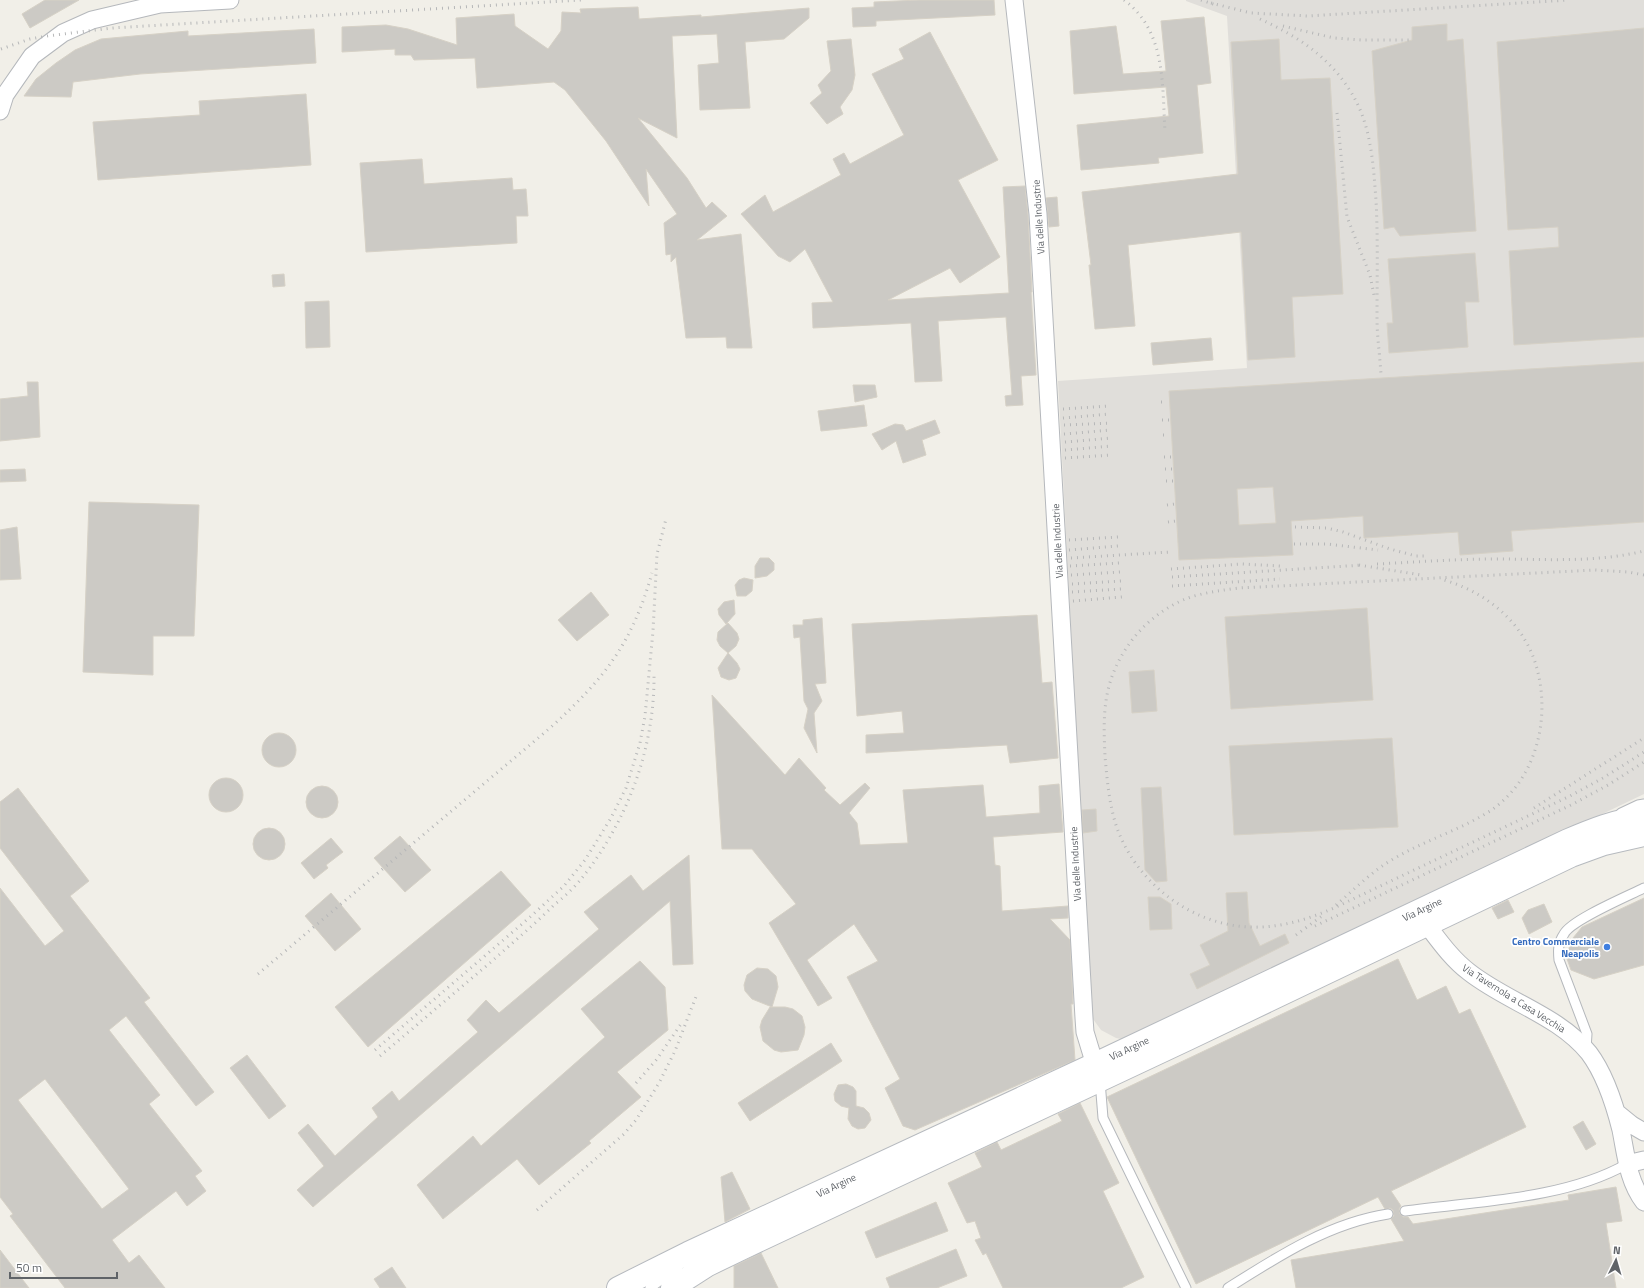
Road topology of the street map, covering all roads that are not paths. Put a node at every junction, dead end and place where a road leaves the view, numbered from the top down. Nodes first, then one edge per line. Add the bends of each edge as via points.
1 (230, 0) edge
2 (1014, 0) edge
3 (0, 111) edge
4 (1644, 804) edge
5 (1644, 817) edge
6 (1587, 832) junction
7 (1644, 835) edge
8 (1644, 888) edge
9 (1423, 918) junction
10 (1586, 1049) junction
11 (1097, 1072) junction
12 (1616, 1112) junction
13 (1644, 1132) edge
14 (1644, 1160) edge
15 (1627, 1164) junction
16 (1644, 1184) edge
17 (1644, 1202) edge
18 (1405, 1211) dead end
19 (1388, 1214) dead end
20 (703, 1246) junction
21 (618, 1288) edge
22 (650, 1288) edge
23 (672, 1288) edge
24 (1186, 1288) edge
25 (1228, 1288) edge

1 - 3 street via 160,4 92,20 63,33 32,56 5,95
2 - 11 street, Via delle Industrie via 1038,214 1085,1032
4 - 6 lane
5 - 6 street, Via Argine via 1623,820
6 - 9 street, Via Argine
7 - 9 street, Via Argine via 1604,844 1571,856
8 - 10 lane via 1581,919 1564,932 1558,948 1559,960 1587,1034
9 - 10 street, Via Tavernola a Casa Vecchia via 1453,959 1470,973 1567,1031
9 - 11 street, Via Argine
10 - 12 street, Via Tavernola a Casa Vecchia via 1600,1070
11 - 20 street, Via Argine
11 - 23 street, Via Argine via 708,1265
11 - 24 lane via 1103,1118
12 - 13 street
12 - 15 street, Via Tavernola a Casa Vecchia
14 - 15 street
15 - 16 street
15 - 17 street, Via Tavernola a Casa Vecchia via 1634,1186
15 - 18 lane via 1609,1174 1551,1192
19 - 25 lane via 1351,1222 1287,1250
20 - 21 street, Via Argine
20 - 22 lane

